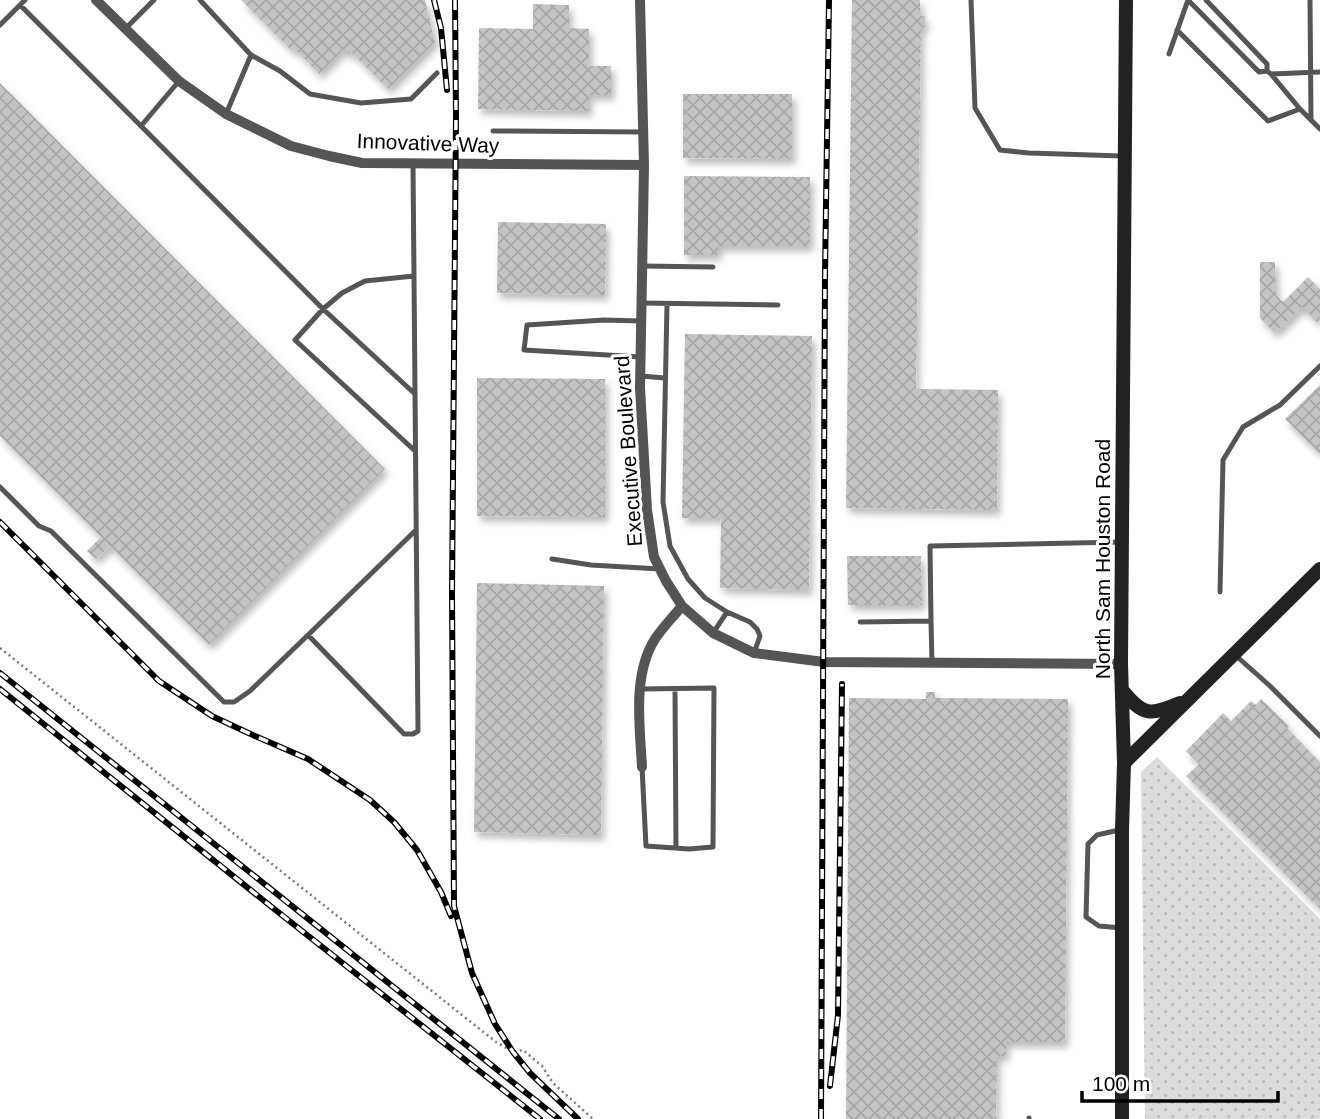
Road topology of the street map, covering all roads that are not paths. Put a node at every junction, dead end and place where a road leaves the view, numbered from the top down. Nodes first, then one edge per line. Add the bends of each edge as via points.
1 (96, 0) edge
2 (154, 0) edge
3 (200, 0) edge
4 (640, 0) edge
5 (971, 0) edge
6 (1126, 0) edge
7 (1188, 0) edge
8 (1206, 0) edge
9 (1310, 0) edge
10 (22, 2) edge
11 (0, 25) edge
12 (125, 29) junction
13 (1177, 30) junction
14 (1169, 54) dead end
15 (251, 55) junction
16 (1311, 72) junction
17 (1320, 72) edge
18 (437, 73) dead end
19 (1269, 73) junction
20 (179, 81) junction
21 (1300, 109) junction
22 (226, 114) junction
23 (1311, 120) junction
24 (141, 126) junction
25 (1320, 129) edge
26 (493, 131) dead end
27 (643, 132) junction
28 (1125, 156) junction
29 (413, 164) junction
30 (644, 165) junction
31 (642, 265) junction
32 (713, 267) dead end
33 (414, 276) junction
34 (642, 303) junction
35 (667, 304) junction
36 (778, 306) dead end
37 (323, 309) junction
38 (641, 321) junction
39 (641, 357) junction
40 (1320, 366) edge
41 (640, 376) junction
42 (665, 378) junction
43 (415, 394) junction
44 (415, 451) junction
45 (0, 487) edge
46 (416, 530) junction
47 (1122, 542) junction
48 (670, 546) junction
49 (653, 550) junction
50 (552, 559) dead end
51 (660, 569) junction
52 (1320, 569) edge
53 (1220, 592) dead end
54 (682, 606) junction
55 (727, 612) junction
56 (932, 621) junction
57 (860, 622) dead end
58 (713, 633) junction
59 (308, 635) junction
60 (754, 653) junction
61 (1234, 654) junction
62 (932, 663) junction
63 (1121, 664) junction
64 (641, 689) junction
65 (675, 689) junction
66 (1122, 690) junction
67 (1188, 700) junction
68 (1320, 736) edge
69 (1124, 763) junction
70 (642, 768) joint
71 (1122, 830) junction
72 (676, 848) junction
73 (1122, 928) junction
74 (1122, 1119) edge

1 - 12 street, Innovative Way
2 - 12 lane
3 - 15 lane
4 - 27 street, Executive Boulevard
5 - 28 lane via 975,108 1000,150
6 - 28 street, North Sam Houston Road
7 - 13 lane
7 - 19 lane via 1259,72
8 - 19 lane via 1267,64
9 - 16 lane
10 - 11 lane
10 - 24 lane
12 - 20 street, Innovative Way
13 - 14 lane
13 - 21 lane via 1268,121
15 - 18 lane via 310,94 361,103 411,99
15 - 22 lane
16 - 17 lane
16 - 19 lane
16 - 23 lane
19 - 21 lane
20 - 22 street, Innovative Way
20 - 24 lane
21 - 23 lane
22 - 29 street, Innovative Way via 291,146 362,163
23 - 25 lane
24 - 37 lane
26 - 27 lane
27 - 30 street, Executive Boulevard
28 - 47 street, North Sam Houston Road
29 - 30 street, Innovative Way
29 - 33 lane
30 - 31 street, Executive Boulevard
31 - 32 lane
31 - 34 street, Executive Boulevard
33 - 37 lane via 365,281
33 - 43 lane
34 - 35 lane
34 - 38 street, Executive Boulevard
35 - 36 lane
35 - 42 lane
37 - 43 lane
37 - 44 lane via 295,340
38 - 39 street, Executive Boulevard
38 - 39 lane via 527,325 524,350
39 - 41 street, Executive Boulevard
40 - 53 lane via 1280,405 1243,427 1223,460
41 - 42 lane
41 - 49 street, Executive Boulevard
42 - 48 lane via 663,502
43 - 44 lane
44 - 46 lane
45 - 59 lane via 39,526 51,531 224,702 234,702 250,691
46 - 59 lane
46 - 59 lane via 418,732 404,734
47 - 56 lane via 930,546
47 - 63 street, North Sam Houston Road
48 - 49 lane
48 - 55 lane via 688,579 705,598
49 - 51 street, Executive Boulevard
50 - 51 lane
51 - 54 street, Executive Boulevard
52 - 61 street
54 - 58 street, Executive Boulevard
54 - 64 street via 654,640 642,666
55 - 58 lane
55 - 60 lane via 757,629 760,635
56 - 57 lane
56 - 62 lane
58 - 60 street, Executive Boulevard
60 - 62 street, Executive Boulevard via 824,662
61 - 67 street
61 - 68 lane
62 - 63 street, Executive Boulevard
63 - 66 street, North Sam Houston Road
64 - 65 lane
64 - 70 street
65 - 72 lane
65 - 72 lane via 713,688 713,847
66 - 67 street via 1138,708 1149,711
66 - 69 street, North Sam Houston Road
67 - 69 street
69 - 71 street, North Sam Houston Road
70 - 72 lane via 646,846
71 - 73 street, North Sam Houston Road
71 - 73 lane via 1097,835 1088,844 1086,917 1098,926
73 - 74 street, North Sam Houston Road

